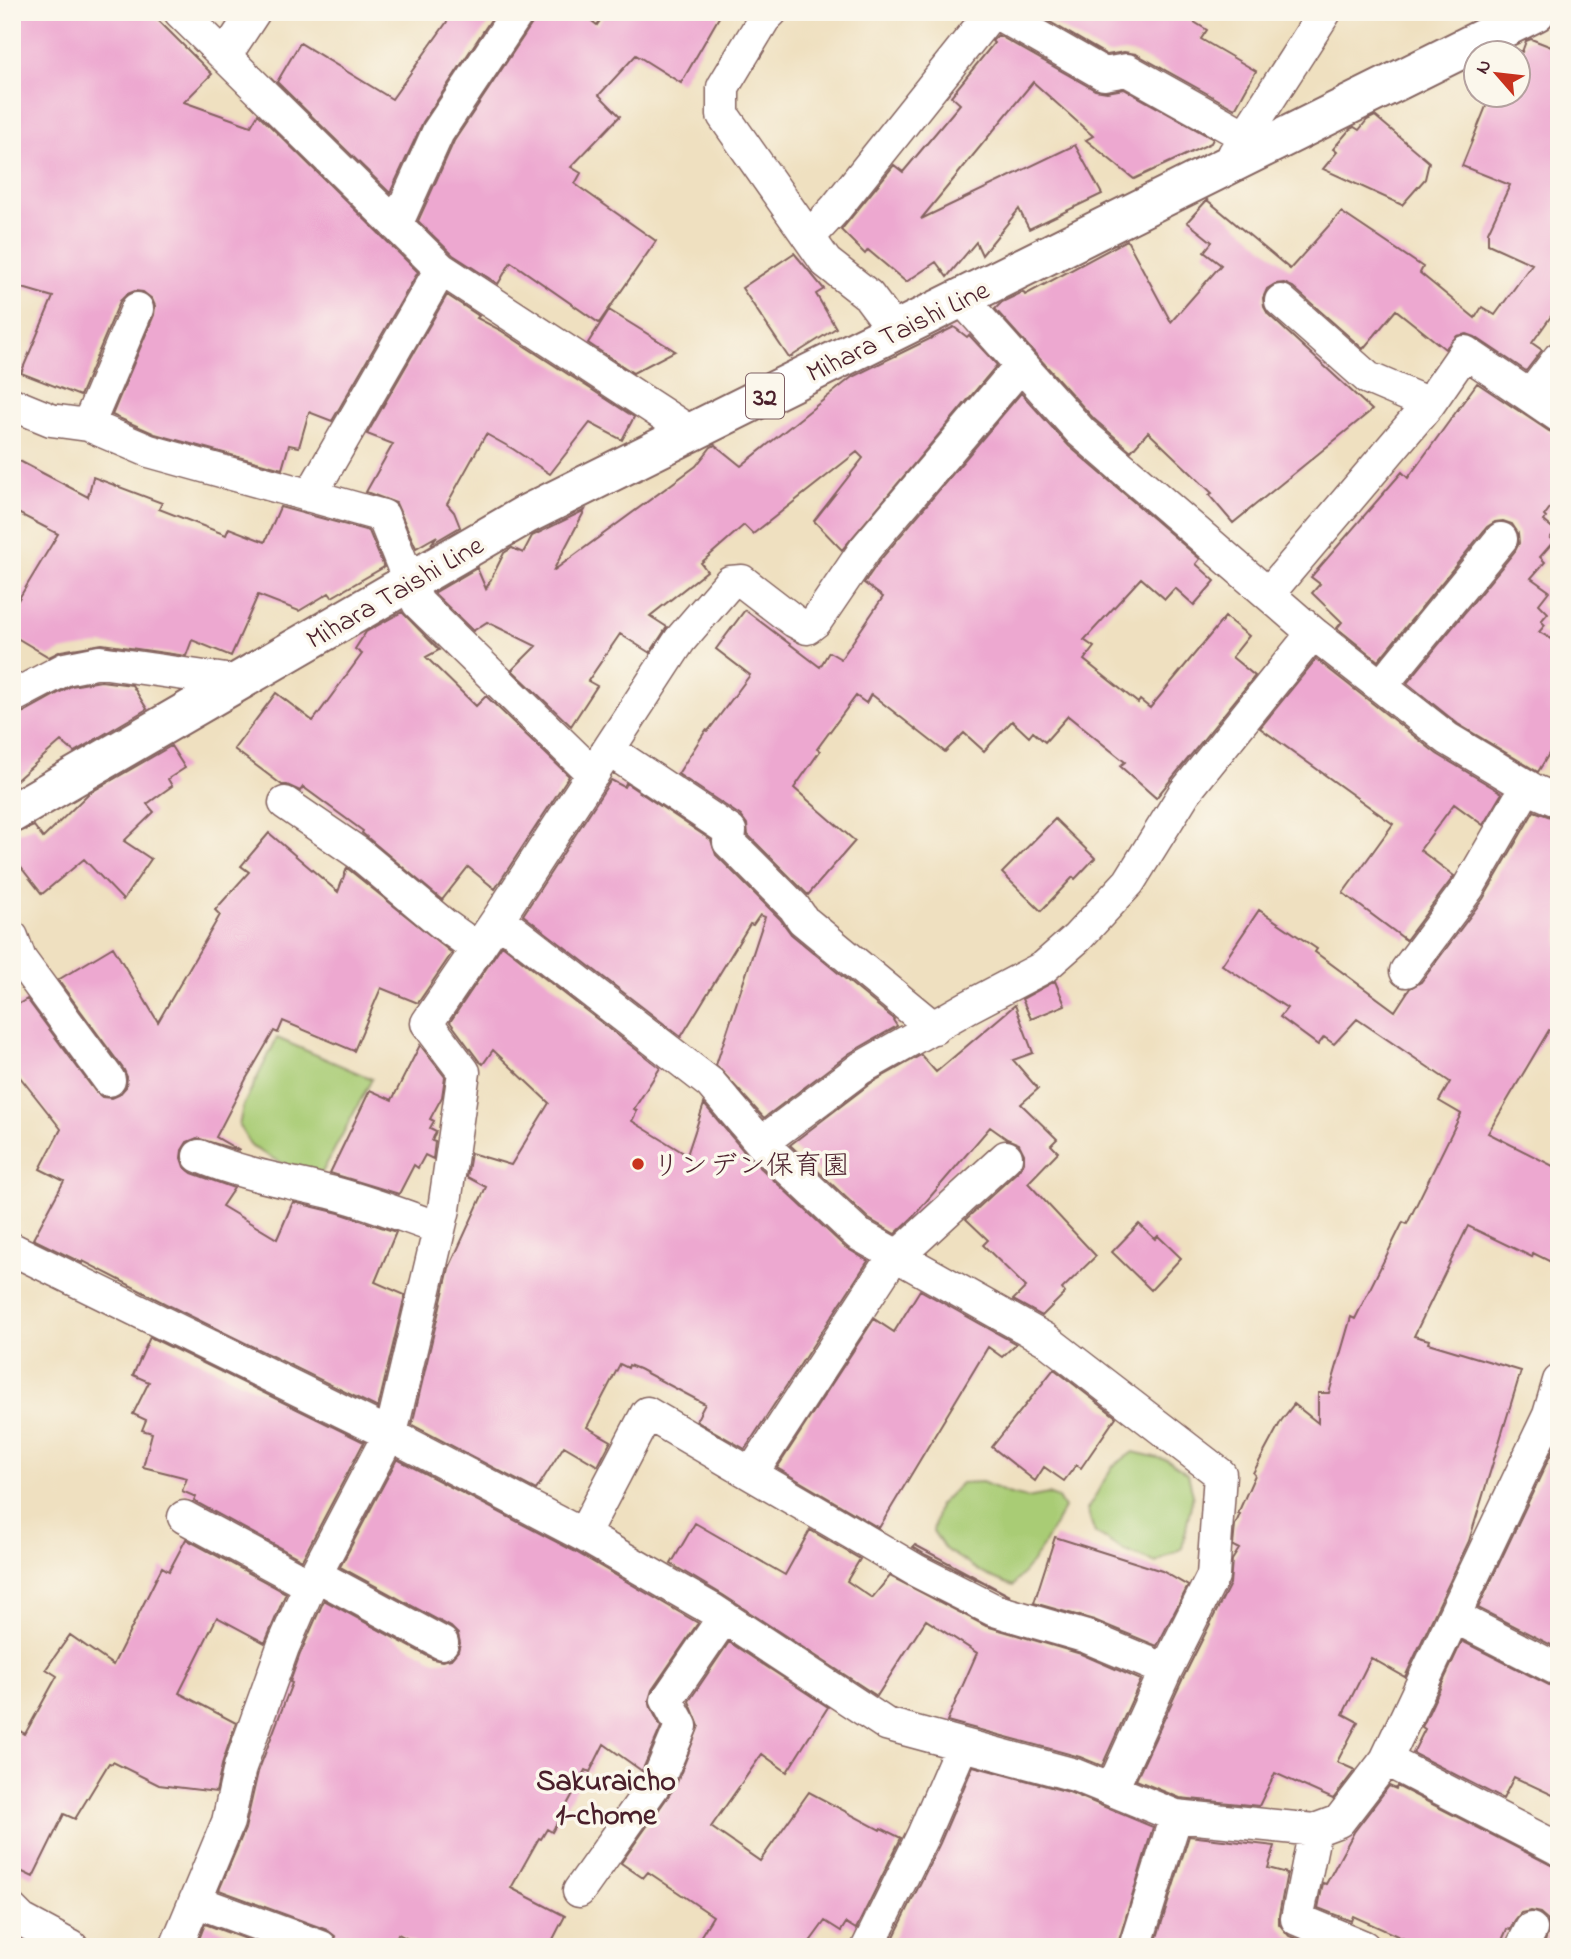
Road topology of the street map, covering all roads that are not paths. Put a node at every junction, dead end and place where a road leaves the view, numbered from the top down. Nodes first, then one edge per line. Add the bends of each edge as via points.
1 (180, 12) edge
2 (254, 12) edge
3 (518, 12) edge
4 (993, 12) edge
5 (1325, 12) edge
6 (1536, 12) edge
7 (763, 15) edge
8 (225, 56) junction
9 (1235, 151) junction
10 (396, 225) junction
11 (809, 237) junction
12 (442, 269) junction
13 (961, 298) junction
14 (1281, 301) dead end
15 (137, 309) dead end
16 (895, 331) junction
17 (1559, 358) edge
18 (1021, 365) junction
19 (1530, 396) junction
20 (12, 404) edge
21 (1429, 404) junction
22 (1559, 416) edge
23 (88, 425) junction
24 (690, 432) junction
25 (310, 496) junction
26 (1501, 540) dead end
27 (409, 581) junction
28 (1268, 594) junction
29 (1314, 634) junction
30 (240, 682) junction
31 (1381, 686) junction
32 (12, 697) edge
33 (601, 762) junction
34 (1527, 786) junction
35 (1559, 801) edge
36 (285, 803) dead end
37 (12, 813) edge
38 (498, 919) junction
39 (12, 937) edge
40 (478, 949) junction
41 (1406, 971) dead end
42 (934, 1028) junction
43 (109, 1080) dead end
44 (761, 1143) junction
45 (199, 1156) dead end
46 (1006, 1157) dead end
47 (439, 1228) junction
48 (12, 1249) edge
49 (896, 1258) junction
50 (1557, 1397) edge
51 (389, 1434) junction
52 (752, 1473) junction
53 (184, 1517) dead end
54 (583, 1535) junction
55 (313, 1580) junction
56 (723, 1617) junction
57 (1455, 1617) junction
58 (442, 1643) dead end
59 (1166, 1670) junction
60 (1559, 1670) edge
61 (962, 1745) junction
62 (1386, 1760) junction
63 (1112, 1789) junction
64 (1176, 1816) junction
65 (1315, 1830) junction
66 (1559, 1849) edge
67 (579, 1891) dead end
68 (195, 1901) junction
69 (12, 1910) edge
70 (1362, 1946) edge
71 (72, 1947) edge
72 (176, 1947) edge
73 (321, 1947) edge
74 (869, 1947) edge
75 (1135, 1947) edge

1 - 8 street
2 - 8 street
3 - 10 street via 438,132
4 - 9 street via 1104,74 1127,70
4 - 11 street
5 - 9 street
6 - 9 main road, Mihara Taishi Line / 32
7 - 11 street via 723,87 723,115
8 - 10 street
9 - 13 main road, Mihara Taishi Line / 32
10 - 12 street
11 - 16 street via 826,262 868,295
12 - 24 street
12 - 25 street
13 - 16 main road, Mihara Taishi Line / 32
13 - 18 street
14 - 21 street via 1368,378
15 - 23 street
16 - 24 main road, Mihara Taishi Line / 32
17 - 19 street
18 - 28 street via 1081,432
18 - 33 street via 865,549 816,621 807,628 742,581 730,582 680,640
19 - 21 street via 1465,352
19 - 22 street
20 - 23 street via 51,420
21 - 28 street
23 - 25 street via 149,451
24 - 27 main road, Mihara Taishi Line / 32 via 525,515
25 - 27 street via 383,516
26 - 31 street
27 - 30 main road, Mihara Taishi Line / 32
27 - 33 street via 418,603
28 - 29 street
29 - 31 street
29 - 42 street via 1185,792 1129,882 1077,938 1044,967
30 - 32 street via 100,662 65,669
30 - 37 main road, Mihara Taishi Line / 32
31 - 34 street via 1448,739
33 - 38 street
33 - 42 street via 730,831 729,842 803,920
34 - 35 street
34 - 41 street via 1468,887
36 - 40 street via 358,853
38 - 40 street
38 - 44 street via 710,1083
39 - 43 street via 20,959
40 - 47 street via 427,1023 464,1072
42 - 44 street via 861,1068
44 - 49 street via 858,1234
45 - 47 street
46 - 49 street
47 - 51 street
48 - 51 street
49 - 52 street
49 - 59 street via 1045,1339 1220,1474 1213,1576
50 - 57 street
51 - 54 street
51 - 55 street
52 - 54 street via 647,1413
52 - 59 street via 917,1571 994,1610 1087,1637
53 - 55 street
54 - 56 street
55 - 58 street
55 - 68 street via 256,1716 228,1822
56 - 61 street via 886,1724
56 - 67 street via 667,1700 681,1726 659,1777
57 - 60 street
57 - 62 street
59 - 63 street
61 - 63 street
61 - 74 street
62 - 65 street via 1339,1821
62 - 66 street
63 - 64 street
64 - 65 street
64 - 75 street
65 - 70 street via 1297,1919
68 - 72 street
68 - 73 street
69 - 71 street

